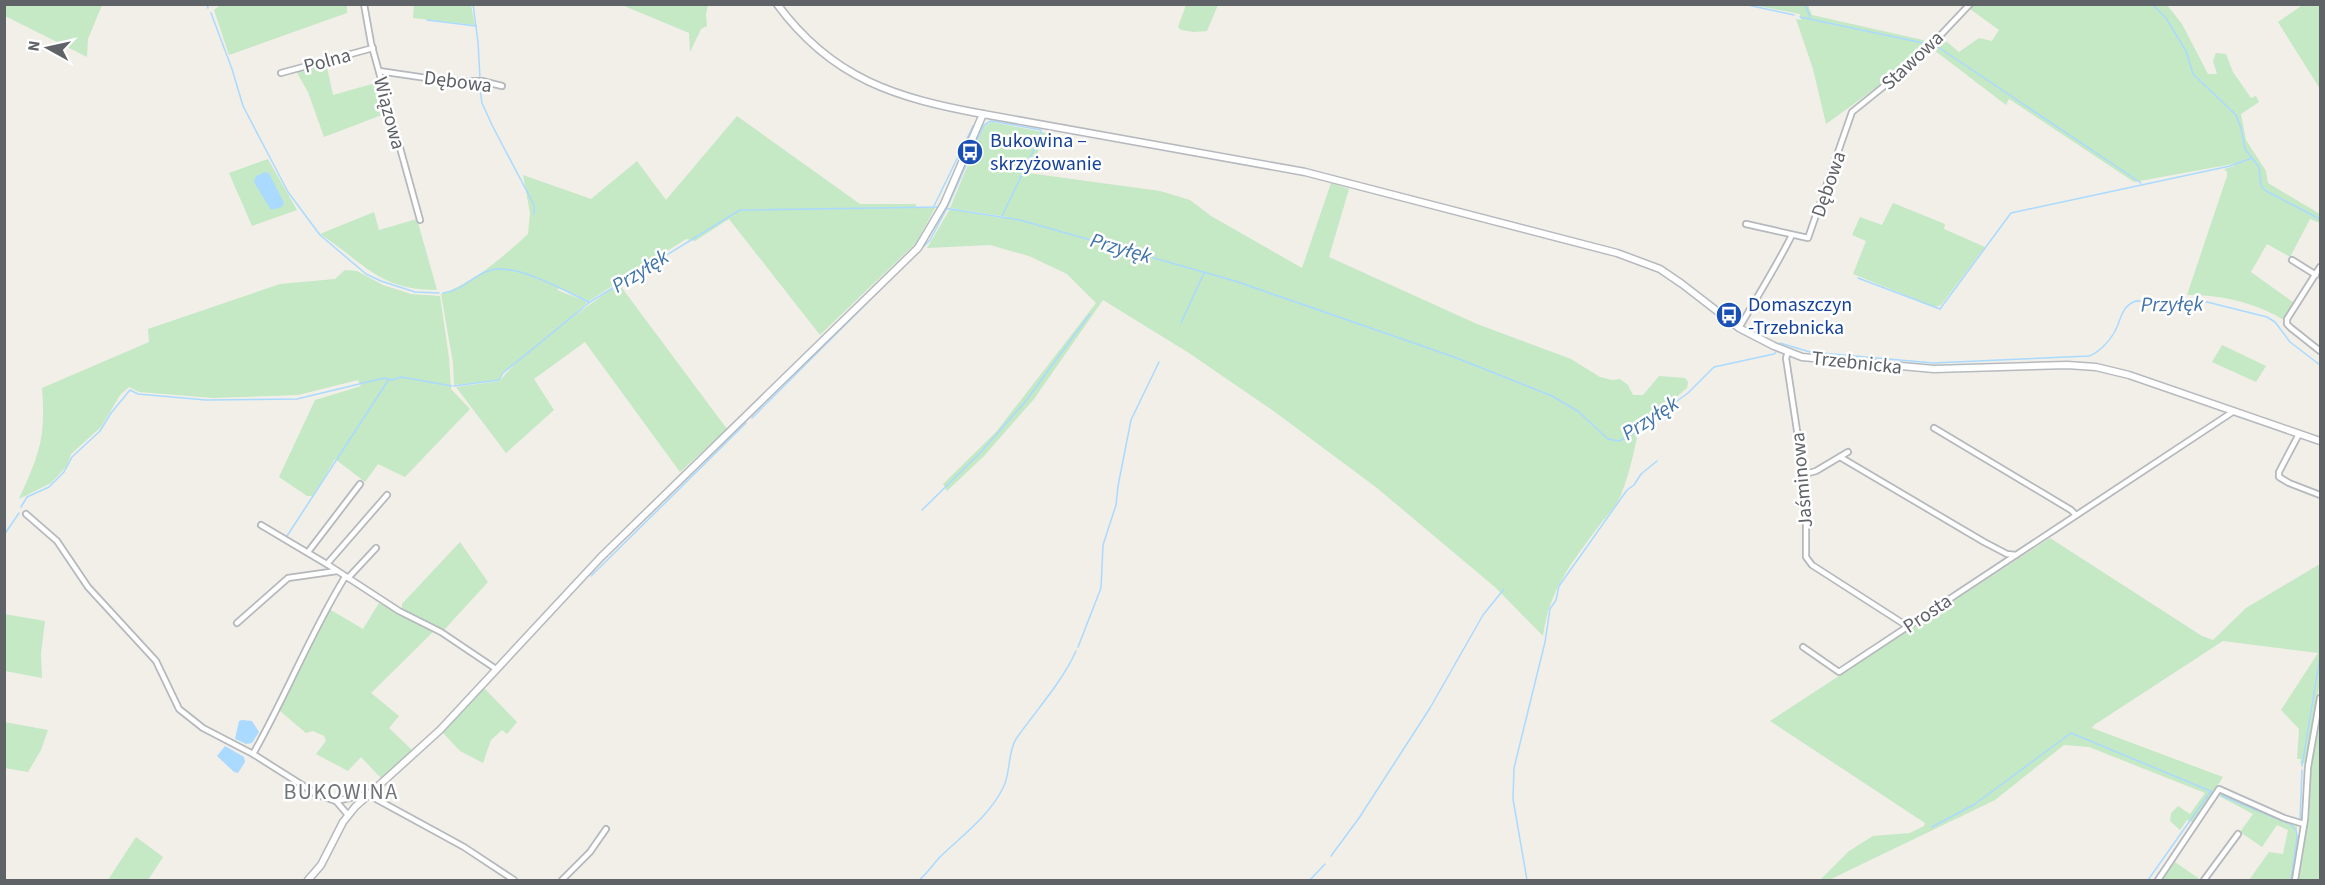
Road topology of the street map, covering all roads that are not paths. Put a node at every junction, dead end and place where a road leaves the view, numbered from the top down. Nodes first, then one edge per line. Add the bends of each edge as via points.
1 (364, 4) edge
2 (777, 4) edge
3 (1970, 4) edge
4 (373, 48) junction
5 (379, 71) junction
6 (280, 73) dead end
7 (502, 86) dead end
8 (1852, 112) joint
9 (983, 114) junction
10 (420, 220) dead end
11 (1746, 224) dead end
12 (1792, 235) junction
13 (2292, 260) dead end
14 (2320, 267) edge
15 (2316, 275) junction
16 (1739, 328) junction
17 (1785, 351) junction
18 (2320, 351) edge
19 (2234, 411) junction
20 (1934, 428) dead end
21 (2299, 434) junction
22 (2320, 441) edge
23 (1848, 452) dead end
24 (1840, 457) junction
25 (1805, 474) junction
26 (360, 484) dead end
27 (387, 495) dead end
28 (2320, 495) edge
29 (26, 514) dead end
30 (2076, 515) junction
31 (261, 525) dead end
32 (376, 548) dead end
33 (308, 552) junction
34 (2016, 555) junction
35 (327, 564) junction
36 (337, 571) junction
37 (346, 577) junction
38 (237, 623) dead end
39 (1907, 626) junction
40 (1803, 647) dead end
41 (496, 669) junction
42 (2320, 698) edge
43 (253, 754) junction
44 (367, 794) junction
45 (336, 801) junction
46 (348, 815) junction
47 (2304, 824) junction
48 (606, 829) dead end
49 (2238, 834) dead end
50 (308, 880) edge
51 (514, 880) edge
52 (562, 880) edge
53 (2158, 880) edge
54 (2204, 880) edge
55 (2295, 880) edge

1 - 4 street, Wiązowa
2 - 9 street, Trzebnicka via 811,44 865,80 916,101
3 - 8 street, Stawowa via 1919,58
4 - 5 street, Wiązowa
4 - 6 street, Polna
5 - 7 street, Dębowa
5 - 10 street, Wiązowa
8 - 12 street, Dębowa via 1810,236 1805,239
9 - 16 street, Trzebnicka via 1305,172 1635,258 1675,278
9 - 41 street via 944,204 918,248 602,557
11 - 12 street, Dębowa
12 - 16 street, Dębowa
13 - 15 street
14 - 15 street
15 - 18 street via 2286,319 2291,328
16 - 17 street, Trzebnicka
17 - 19 street, Trzebnicka via 1817,359 1923,369 2096,367
17 - 25 street, Jaśminowa
19 - 21 street, Trzebnicka
19 - 30 street, Prosta
20 - 30 street
21 - 22 street, Trzebnicka
21 - 28 street via 2279,477
23 - 24 street
24 - 25 street
24 - 34 street via 1984,542
25 - 39 street, Jaśminowa via 1808,560
26 - 33 street
27 - 35 street
29 - 43 street via 57,541 88,587 156,661 179,709 203,728
30 - 34 street, Prosta
31 - 33 street
32 - 37 street
33 - 35 street
34 - 39 street, Prosta
35 - 36 street
36 - 37 street
36 - 38 street via 288,578
37 - 41 street
37 - 43 street
39 - 40 street, Prosta via 1839,672
41 - 44 street via 440,730
42 - 47 street via 2308,767
43 - 45 street via 318,795
44 - 45 street
44 - 46 street
44 - 51 street via 464,847
45 - 46 street
46 - 50 street via 326,858
47 - 53 street via 2219,789
47 - 55 street
48 - 52 street
49 - 54 street

